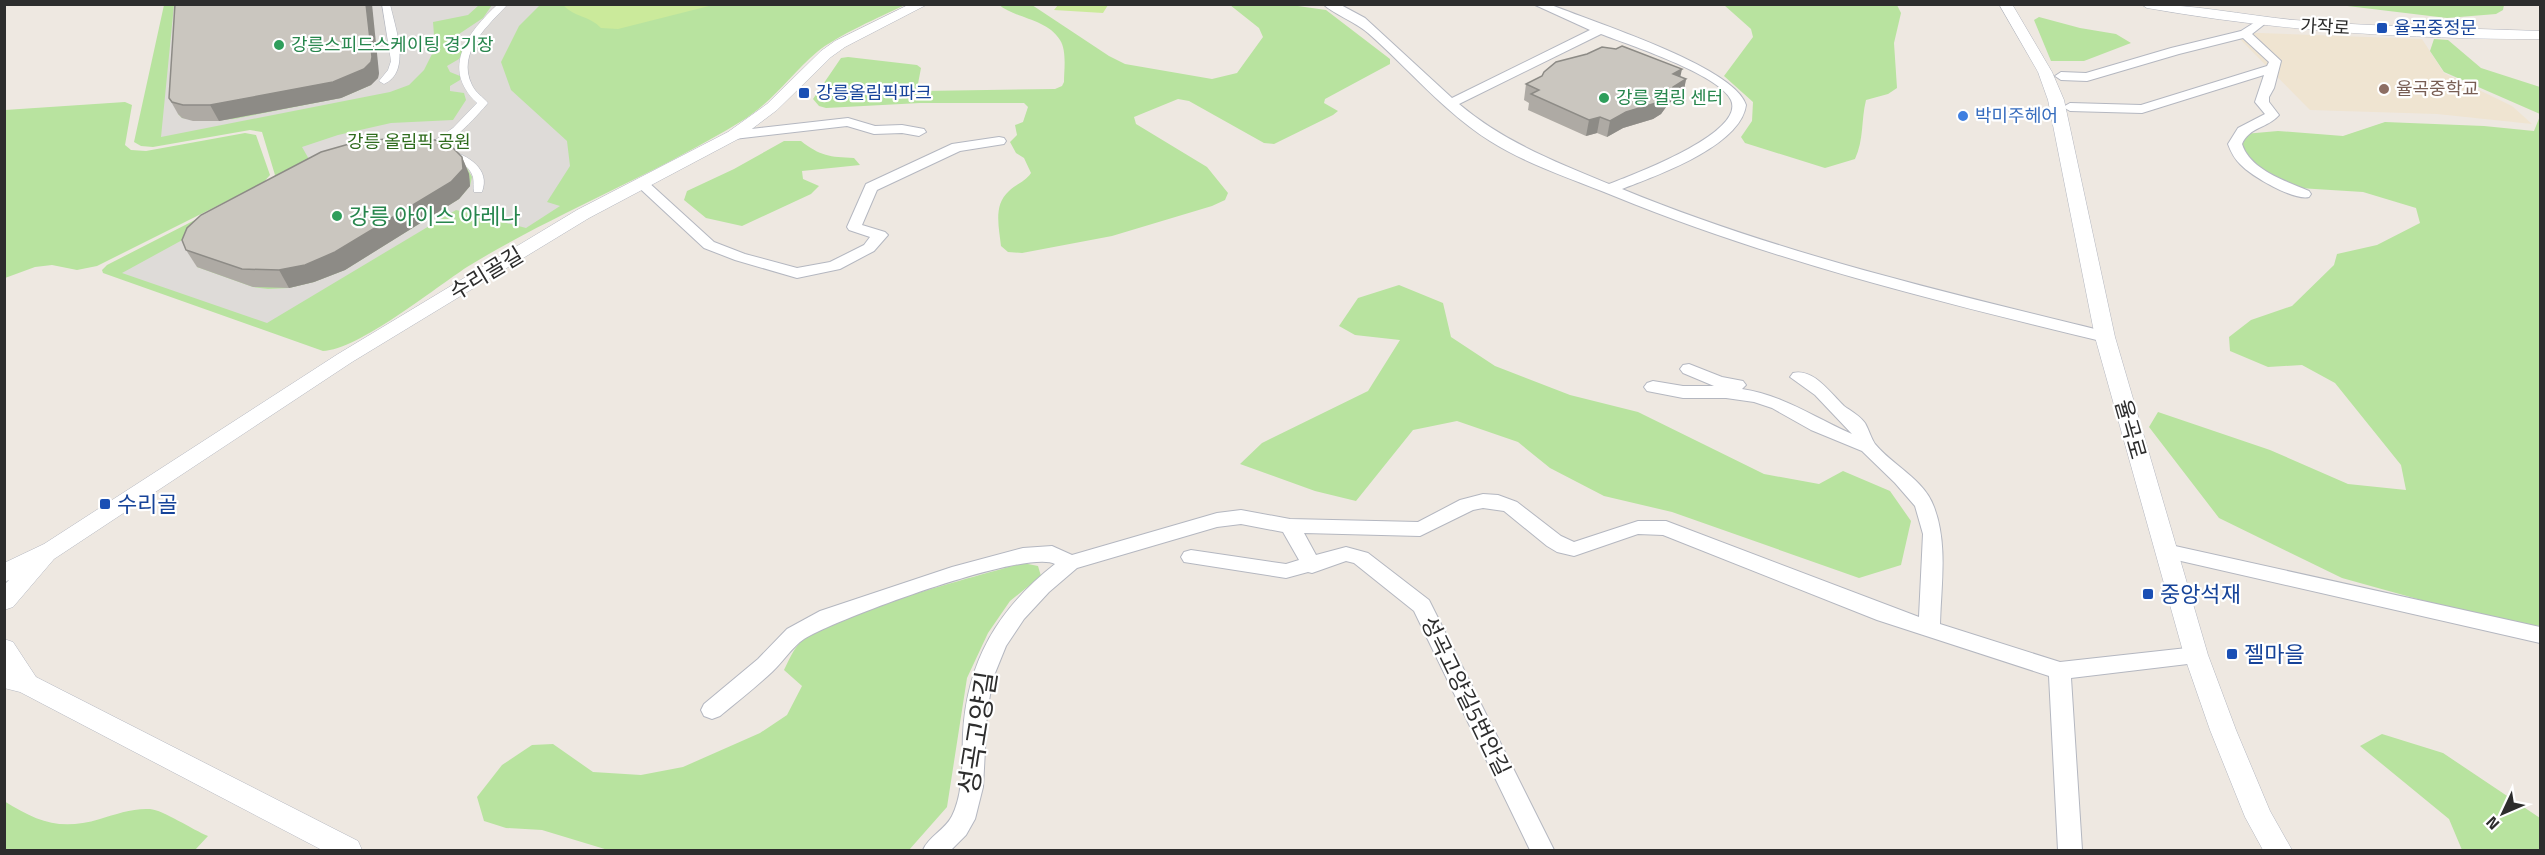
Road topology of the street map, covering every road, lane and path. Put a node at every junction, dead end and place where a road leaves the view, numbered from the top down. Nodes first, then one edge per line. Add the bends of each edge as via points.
1 (504, 4) edge
2 (922, 4) edge
3 (1328, 4) edge
4 (1538, 4) edge
5 (2005, 4) edge
6 (2147, 4) edge
7 (389, 5) edge
8 (2260, 23) junction
9 (1601, 29) junction
10 (2245, 34) junction
11 (2541, 35) edge
12 (2271, 69) junction
13 (2061, 76) dead end
14 (384, 81) dead end
15 (1450, 104) junction
16 (2070, 107) dead end
17 (919, 132) dead end
18 (734, 135) junction
19 (999, 141) dead end
20 (642, 184) junction
21 (1610, 189) junction
22 (478, 190) dead end
23 (2304, 194) dead end
24 (2112, 338) junction
25 (1689, 369) dead end
26 (1799, 377) dead end
27 (1653, 387) dead end
28 (1792, 412) junction
29 (1868, 447) junction
30 (1290, 525) junction
31 (52, 550) junction
32 (2166, 551) junction
33 (1191, 557) dead end
34 (1070, 563) junction
35 (1312, 566) junction
36 (4, 573) edge
37 (4, 601) edge
38 (1929, 628) junction
39 (2541, 636) edge
40 (4, 649) edge
41 (2196, 655) junction
42 (2060, 671) junction
43 (20, 687) edge
44 (712, 710) dead end
45 (348, 850) edge
46 (936, 850) edge
47 (1542, 850) edge
48 (2070, 850) edge
49 (2278, 850) edge

1 - 22 street via 475,34 466,52 467,86 483,103 457,130 423,149 453,155 473,165 480,177
2 - 18 street, 수리골길 via 840,44 772,107
3 - 15 street via 1363,20
4 - 9 street
5 - 24 street, 율곡로 via 2044,72 2055,100
6 - 8 street, 가작로
7 - 14 street via 396,61
8 - 10 street
8 - 11 street, 가작로
9 - 15 street
9 - 21 street via 1709,74 1737,99 1739,109 1732,122 1683,159
10 - 12 street via 2275,61
10 - 13 street via 2087,77
12 - 16 street via 2184,94 2154,108
12 - 23 street via 2262,102 2272,115 2238,135 2238,154 2261,174
15 - 21 street via 1481,130 1511,147
17 - 18 street via 874,130 848,122
18 - 20 street, 수리골길
19 - 20 street via 957,147 871,187 854,227 880,236 869,248 834,266 797,273 709,244
20 - 31 street, 수리골길 via 583,214 345,358
21 - 24 street via 1787,253 2007,314
24 - 32 street, 율곡로
25 - 28 street via 1718,382 1776,392 1791,403
26 - 29 street via 1821,391 1857,425
27 - 28 street via 1757,397
28 - 29 street
29 - 38 street via 1924,504 1933,534
30 - 34 street via 1241,517 1217,520
30 - 35 street
30 - 38 street via 1420,529 1484,501 1514,508 1560,544 1573,549 1650,524
31 - 36 street, 수리골길
31 - 37 street, 수리골길
32 - 39 street
32 - 41 street, 율곡로
33 - 35 street, 성곡고양길5번안길 via 1286,571
34 - 44 street via 1052,553 1023,555 959,572 827,617 794,635 766,665
34 - 46 street, 성곡고양길 via 1021,606 999,637 982,679 963,821
35 - 47 street, 성곡고양길5번안길 via 1346,554 1361,558 1422,606
38 - 42 street
40 - 43 street
41 - 42 street
41 - 49 street, 율곡로 via 2250,795
42 - 48 street
43 - 45 street

